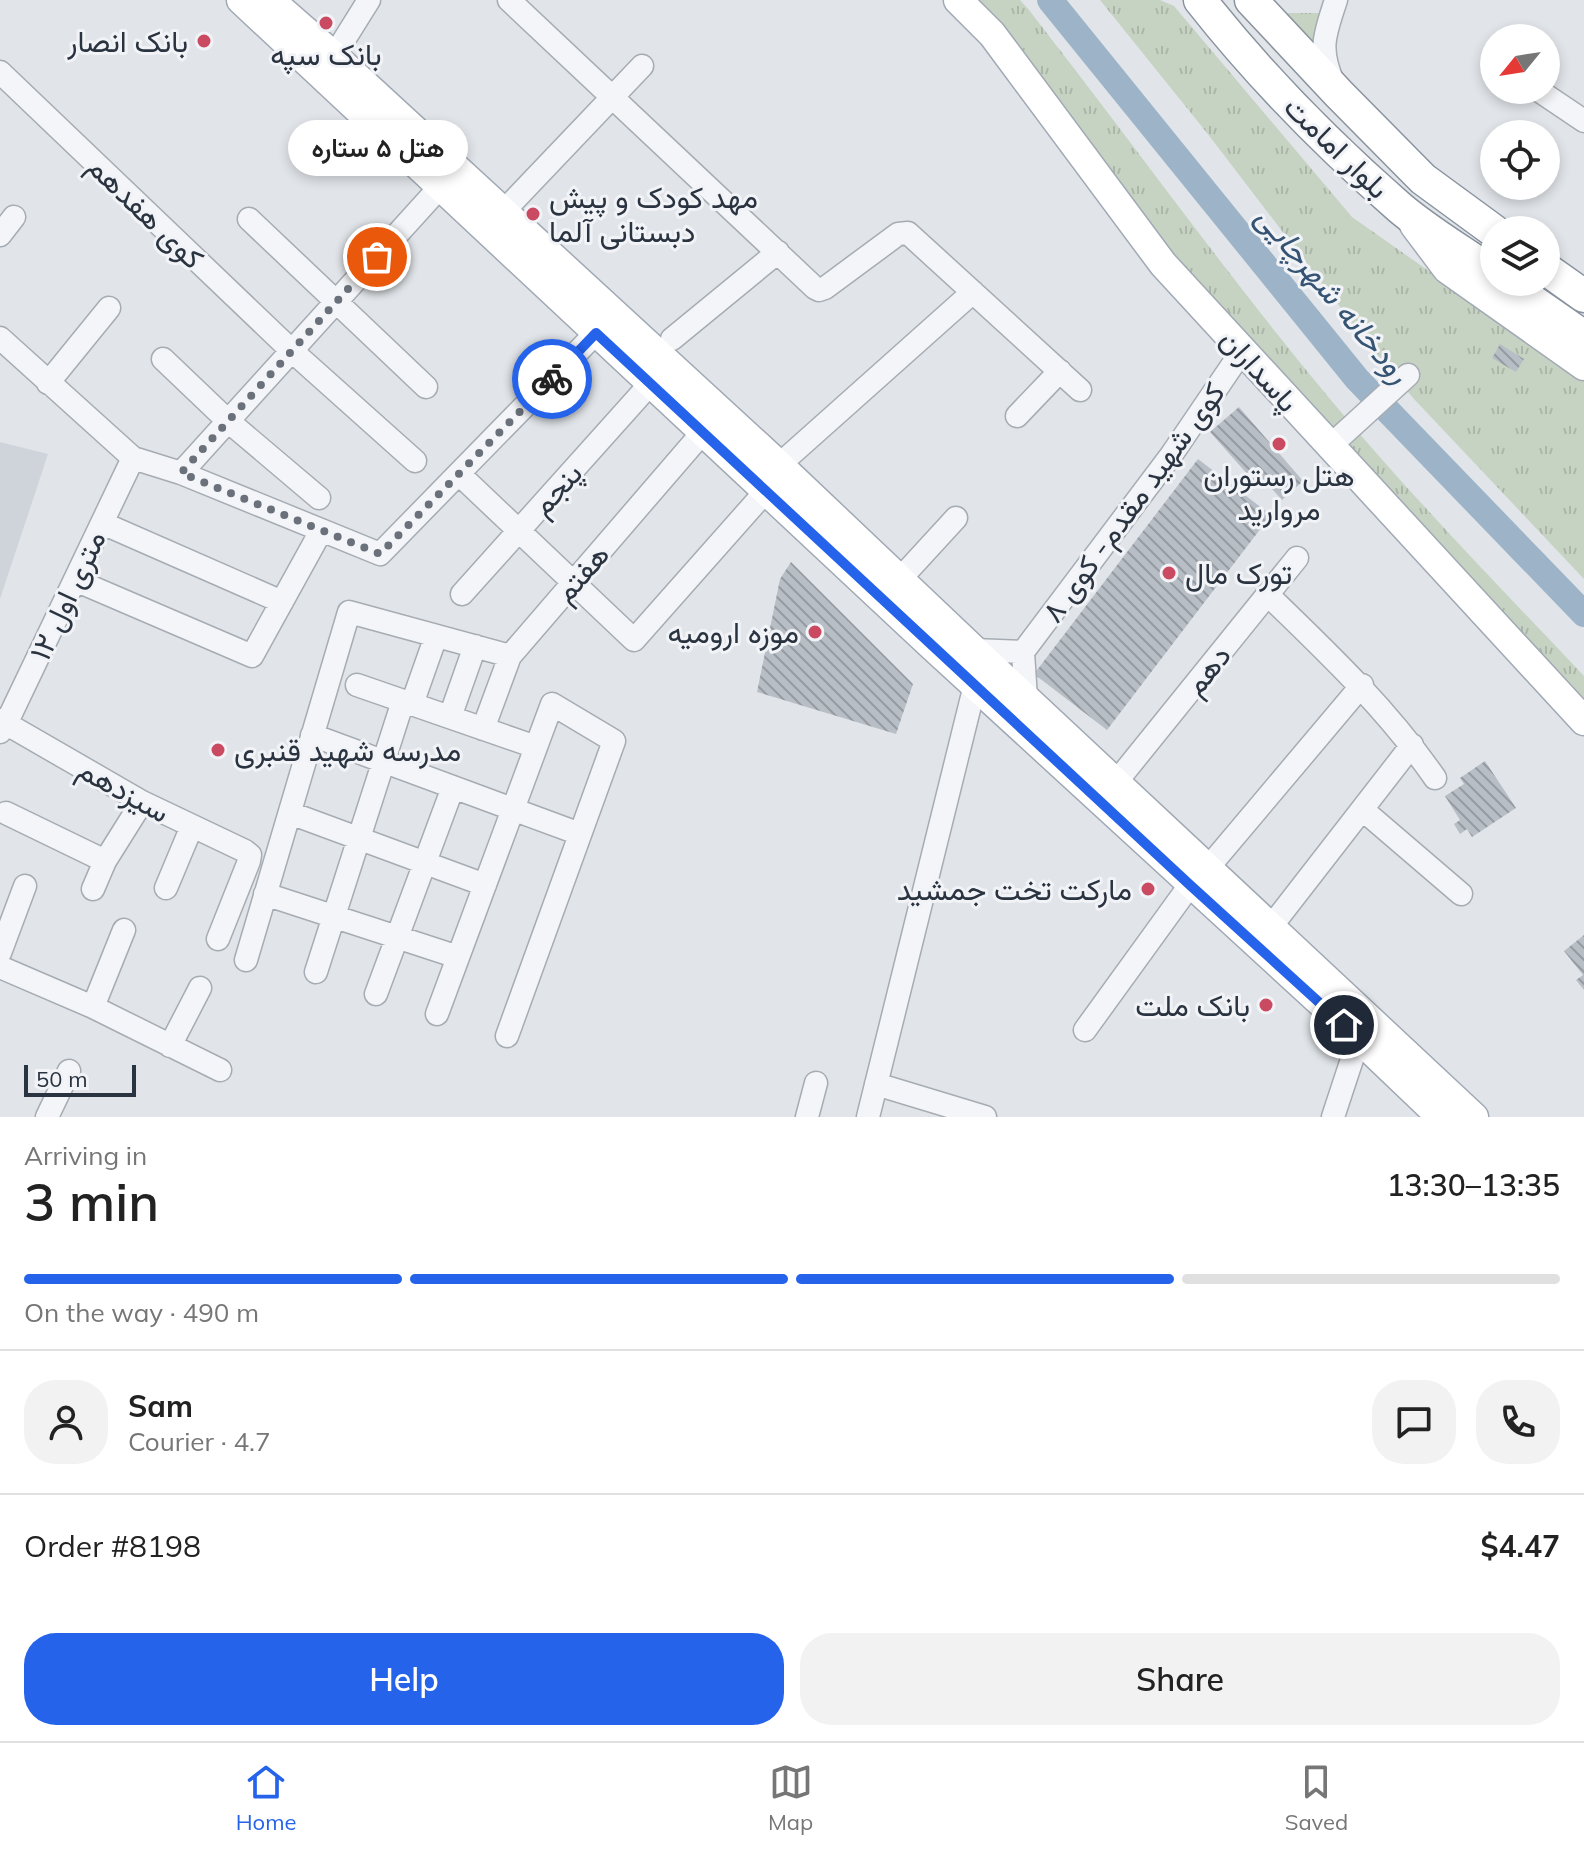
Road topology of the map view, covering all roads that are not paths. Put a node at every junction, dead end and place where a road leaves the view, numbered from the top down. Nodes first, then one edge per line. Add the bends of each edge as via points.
1 (241, 0) edge
2 (270, 0) edge
3 (369, 0) edge
4 (509, 0) edge
5 (958, 0) edge
6 (1200, 0) edge
7 (1251, 0) edge
8 (1336, 0) edge
9 (334, 56) junction
10 (642, 66) dead end
11 (0, 72) edge
12 (1339, 94) junction
13 (613, 97) junction
14 (1559, 104) edge
15 (1584, 121) edge
16 (440, 187) junction
17 (1401, 209) junction
18 (502, 213) junction
19 (249, 219) dead end
20 (1480, 221) edge
21 (778, 252) junction
22 (1480, 264) edge
23 (1560, 279) edge
24 (973, 292) junction
25 (1525, 296) edge
26 (1584, 296) edge
27 (335, 303) junction
28 (109, 308) dead end
29 (596, 333) junction
30 (1584, 337) edge
31 (0, 338) edge
32 (672, 339) dead end
33 (292, 351) junction
34 (1242, 351) junction
35 (163, 359) dead end
36 (1584, 366) edge
37 (1060, 371) junction
38 (1408, 375) dead end
39 (48, 383) junction
40 (651, 383) junction
41 (426, 387) dead end
42 (1080, 390) dead end
43 (1017, 416) dead end
44 (228, 421) junction
45 (703, 432) junction
46 (1340, 437) dead end
47 (133, 458) junction
48 (415, 461) dead end
49 (779, 465) junction
50 (181, 473) junction
51 (459, 474) junction
52 (766, 491) junction
53 (319, 498) dead end
54 (956, 518) dead end
55 (102, 523) junction
56 (321, 531) junction
57 (519, 531) junction
58 (1297, 558) dead end
59 (900, 579) junction
60 (75, 580) junction
61 (573, 583) junction
62 (462, 594) dead end
63 (1268, 595) junction
64 (282, 602) junction
65 (436, 636) junction
66 (475, 646) junction
67 (974, 650) junction
68 (1023, 652) junction
69 (510, 656) junction
70 (357, 685) dead end
71 (975, 685) junction
72 (1362, 685) junction
73 (1026, 698) junction
74 (408, 703) junction
75 (450, 717) junction
76 (1584, 721) edge
77 (2, 725) edge
78 (483, 729) junction
79 (312, 735) junction
80 (1412, 745) junction
81 (536, 747) junction
82 (384, 761) junction
83 (1435, 778) dead end
84 (1117, 781) junction
85 (453, 787) junction
86 (142, 802) junction
87 (513, 809) junction
88 (1363, 810) junction
89 (6, 813) dead end
90 (290, 813) junction
91 (192, 826) junction
92 (580, 834) junction
93 (359, 838) junction
94 (105, 861) junction
95 (425, 863) junction
96 (1199, 877) junction
97 (485, 885) junction
98 (25, 886) dead end
99 (166, 888) dead end
100 (93, 889) dead end
101 (265, 894) junction
102 (1461, 894) dead end
103 (334, 916) junction
104 (1270, 928) junction
105 (124, 930) dead end
106 (397, 937) junction
107 (218, 939) dead end
108 (0, 953) edge
109 (458, 957) junction
110 (246, 960) dead end
111 (0, 967) edge
112 (316, 972) dead end
113 (200, 988) dead end
114 (376, 994) dead end
115 (1336, 1003) junction
116 (93, 1007) junction
117 (437, 1014) dead end
118 (1085, 1030) dead end
119 (507, 1036) dead end
120 (1359, 1038) junction
121 (170, 1046) junction
122 (220, 1070) dead end
123 (69, 1071) dead end
124 (816, 1083) dead end
125 (876, 1084) junction
126 (47, 1117) edge
127 (807, 1117) edge
128 (868, 1117) edge
129 (985, 1117) edge
130 (1333, 1117) edge
131 (1441, 1117) edge
132 (1474, 1117) edge

1 - 16 main road
2 - 9 main road
3 - 9 street
4 - 13 street
5 - 34 main road, پاسداران via 992,34 1163,264
6 - 17 highway, بلوار امامت via 1239,50 1311,125
7 - 12 highway, بلوار امامت
8 - 12 street via 1323,40 1325,62
9 - 18 main road
10 - 13 street
11 - 33 street, کوی هفدهم
12 - 20 highway, بلوار امامت via 1423,179
13 - 18 street
13 - 21 street
14 - 15 street
16 - 27 street
16 - 29 main road
17 - 22 highway, بلوار امامت
17 - 36 main road via 1447,269
18 - 49 main road
19 - 27 street
21 - 24 street via 819,290 898,234 908,233
21 - 32 street
23 - 26 highway
24 - 37 street
24 - 49 street
25 - 30 highway
27 - 33 street
27 - 41 street
28 - 39 street
29 - 40 main road
29 - 51 street
31 - 39 street
33 - 44 street
33 - 48 street, کوی هفدهم
34 - 68 street, کوی شهید مقدم- کوی ۸
34 - 76 main road, پاسداران
35 - 44 street
37 - 42 street
37 - 43 street
38 - 46 street
39 - 47 street
40 - 45 main road
40 - 57 street, پنجم
44 - 50 street
44 - 53 street
45 - 52 main road
45 - 61 street, هفتم
47 - 50 street
47 - 55 street, ۱۲ متری اول
49 - 59 main road
50 - 56 street
51 - 56 street via 380,554
51 - 57 street
52 - 61 street via 634,640
52 - 71 main road
54 - 59 street
55 - 60 street, ۱۲ متری اول
55 - 64 street
56 - 64 street
57 - 61 street
57 - 62 street, پنجم
58 - 63 street, دهم
59 - 67 main road
60 - 64 street via 252,656
60 - 77 street, ۱۲ متری اول
61 - 69 street, هفتم
63 - 72 street
63 - 84 street, دهم
65 - 66 street
65 - 74 street
65 - 79 street via 349,612
66 - 69 street
66 - 75 street
67 - 68 street
67 - 73 main road
68 - 73 street
69 - 78 street, هفتم
70 - 74 street
71 - 96 main road
71 - 125 street
72 - 80 street
72 - 96 street
73 - 84 main road
74 - 75 street
74 - 82 street
75 - 78 street
77 - 86 street, سیزدهم
78 - 81 street
79 - 82 street
79 - 90 street
80 - 83 street
80 - 88 street
81 - 87 street
81 - 92 street via 552,704 614,741
82 - 85 street
82 - 93 street
84 - 96 main road
85 - 87 street
85 - 95 street
86 - 91 street, سیزدهم
86 - 94 street
87 - 92 street
87 - 97 street
88 - 102 street
88 - 104 street
89 - 94 street
90 - 93 street
90 - 101 street
91 - 99 street
91 - 107 street, سیزدهم via 250,855
92 - 119 street
93 - 95 street
93 - 103 street
94 - 100 street
95 - 97 street
95 - 106 street
96 - 104 main road
96 - 115 main road
96 - 118 street
97 - 109 street
98 - 108 street
101 - 103 street
101 - 110 street
103 - 106 street
103 - 112 street
104 - 115 main road
105 - 116 street
106 - 109 street
106 - 114 street
109 - 117 street
111 - 116 street
113 - 121 street
115 - 120 main road
115 - 132 main road
116 - 121 street
120 - 130 street
120 - 131 main road
121 - 122 street
123 - 126 street
124 - 127 street
125 - 128 street
125 - 129 street

